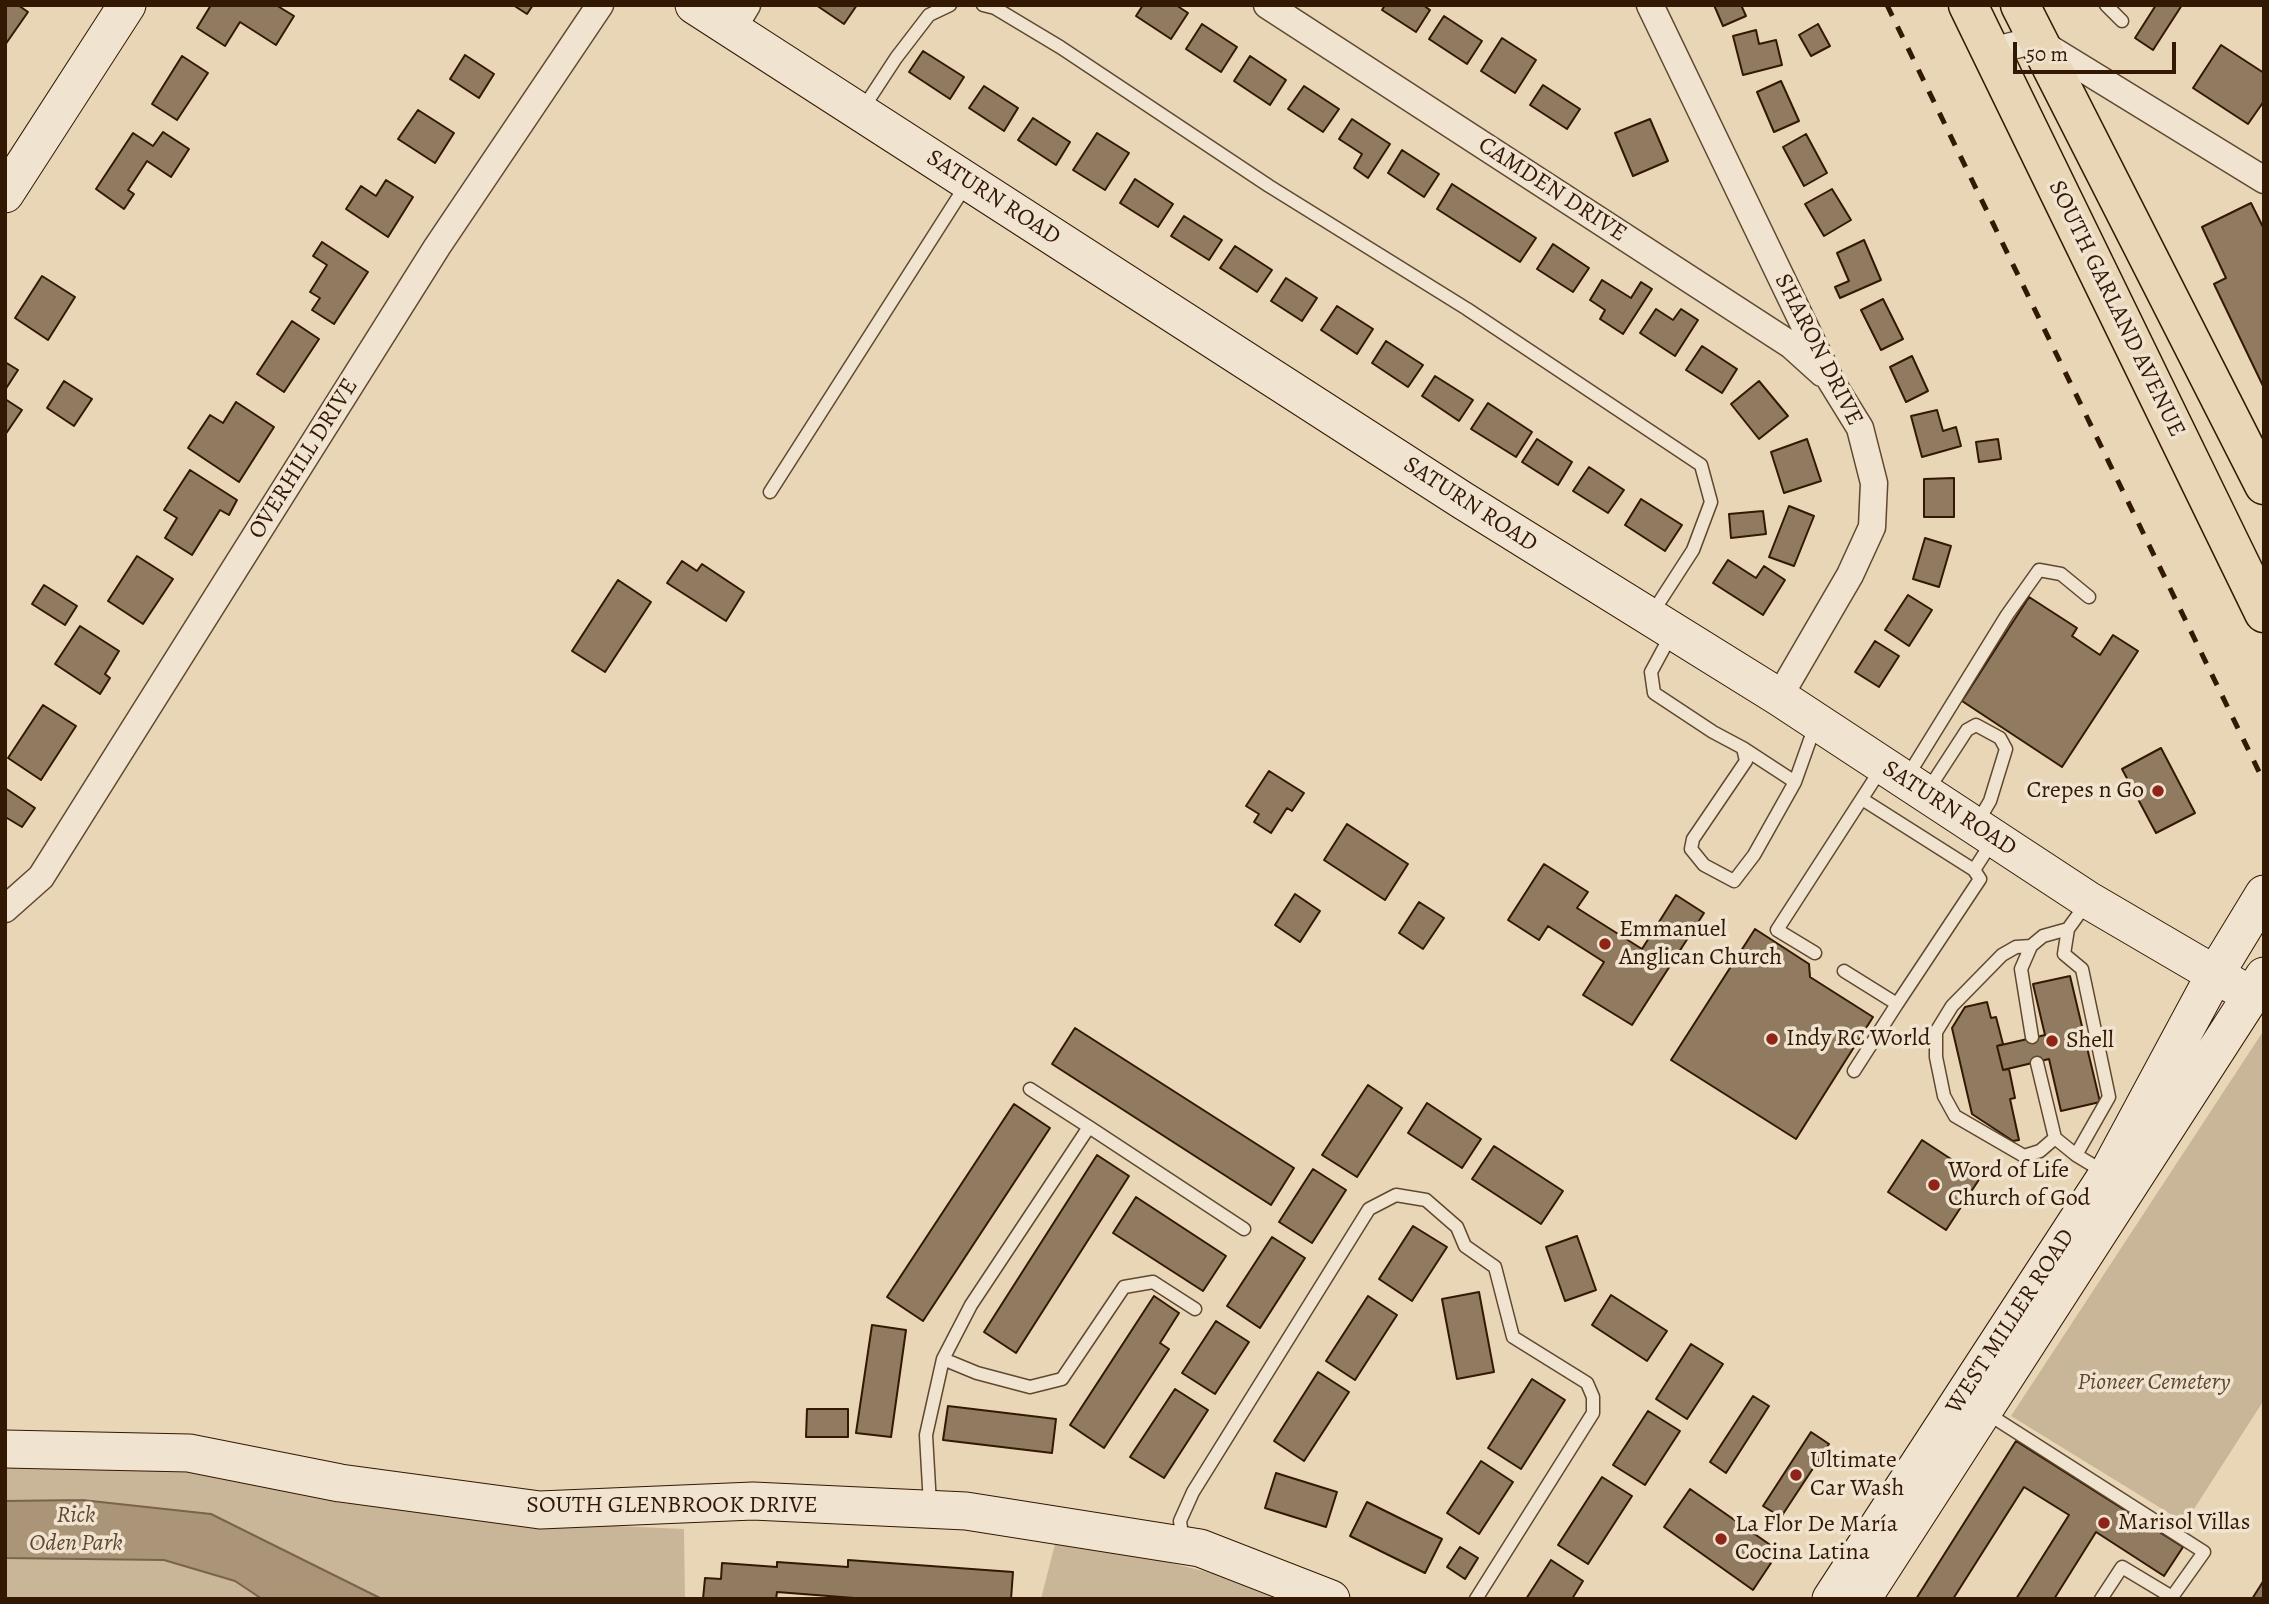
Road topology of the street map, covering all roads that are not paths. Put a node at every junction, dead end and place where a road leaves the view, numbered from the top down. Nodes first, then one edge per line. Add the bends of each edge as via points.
1 (127, 5) edge
2 (600, 5) edge
3 (694, 5) edge
4 (950, 5) edge
5 (983, 5) edge
6 (1267, 5) edge
7 (1650, 5) edge
8 (1968, 5) edge
9 (2020, 5) edge
10 (2106, 5) edge
11 (739, 18) edge
12 (2122, 21) dead end
13 (2036, 40) junction
14 (1991, 51) junction
15 (861, 113) junction
16 (2264, 180) edge
17 (968, 182) junction
18 (5, 194) edge
19 (1831, 381) junction
20 (2264, 485) edge
21 (770, 492) dead end
22 (2089, 597) dead end
23 (2264, 613) edge
24 (1661, 626) junction
25 (1779, 697) junction
26 (1817, 722) junction
27 (1743, 748) junction
28 (1905, 780) junction
29 (1795, 782) junction
30 (1863, 799) junction
31 (1985, 832) junction
32 (1974, 870) junction
33 (2264, 894) edge
34 (5, 909) edge
35 (2078, 915) junction
36 (2031, 946) junction
37 (1815, 953) dead end
38 (1844, 971) dead end
39 (2214, 976) junction
40 (2258, 986) edge
41 (1897, 1004) junction
42 (2032, 1037) dead end
43 (2037, 1063) dead end
44 (1854, 1071) dead end
45 (1030, 1089) dead end
46 (1089, 1127) junction
47 (2055, 1138) junction
48 (2076, 1155) junction
49 (2107, 1175) junction
50 (1244, 1229) dead end
51 (1195, 1309) dead end
52 (943, 1359) junction
53 (1984, 1411) junction
54 (5, 1449) edge
55 (931, 1509) junction
56 (1183, 1545) junction
57 (2172, 1598) edge
58 (1331, 1599) edge
59 (1476, 1599) edge
60 (1830, 1599) edge
61 (1862, 1599) edge
62 (2101, 1599) edge

1 - 18 street
2 - 34 street, OVERHILL DRIVE via 437,247 41,877
3 - 11 street, SATURN ROAD
4 - 15 lane via 929,15
5 - 24 lane via 1060,47 1700,465 1712,502
6 - 19 street, CAMDEN DRIVE via 1791,345
7 - 19 street, SHARON DRIVE
8 - 14 main road, SOUTH GARLAND AVENUE
9 - 13 main road, SOUTH GARLAND AVENUE
10 - 12 lane
11 - 15 street, SATURN ROAD
13 - 14 street
13 - 16 street
13 - 20 main road, SOUTH GARLAND AVENUE
14 - 23 main road, SOUTH GARLAND AVENUE
15 - 17 street, SATURN ROAD
17 - 21 lane
17 - 24 street, SATURN ROAD
19 - 25 street, SHARON DRIVE via 1860,428 1874,483 1872,527 1850,575
22 - 28 lane via 2061,574 2039,570
24 - 25 street, SATURN ROAD
24 - 27 lane via 1651,672 1654,693
25 - 26 street, SATURN ROAD
26 - 28 street, SATURN ROAD
26 - 29 lane
27 - 29 lane
27 - 29 lane via 1746,761 1692,839 1692,849 1704,864 1734,881
28 - 30 lane
28 - 31 street, SATURN ROAD
28 - 31 lane via 1976,725 2000,738 2006,749
30 - 32 lane
30 - 37 lane via 1777,930
31 - 32 lane
31 - 35 street, SATURN ROAD
32 - 41 lane via 1979,879
33 - 39 street, WEST MILLER ROAD
35 - 36 lane
35 - 39 street, SATURN ROAD
35 - 48 lane via 2064,954 2082,969 2109,1097
36 - 42 lane via 2021,969
36 - 47 lane via 2016,947 2003,955 1952,1006 1936,1032 1936,1057 1944,1096 1955,1116 2024,1156 2040,1151
38 - 41 lane
39 - 40 street, SATURN ROAD
39 - 49 street, WEST MILLER ROAD
40 - 53 street, WEST MILLER ROAD
41 - 44 lane
43 - 47 lane
45 - 46 lane
46 - 50 lane
46 - 52 lane via 971,1305
47 - 48 lane
48 - 49 lane
49 - 60 street, WEST MILLER ROAD
51 - 52 lane via 1153,1282 1124,1287 1062,1379 1030,1387
52 - 55 lane via 926,1435
53 - 57 lane via 2204,1552
53 - 61 street, WEST MILLER ROAD
54 - 55 street, SOUTH GLENBROOK DRIVE via 189,1453 340,1483 540,1510 753,1501
55 - 56 street, SOUTH GLENBROOK DRIVE
56 - 58 street, SOUTH GLENBROOK DRIVE
56 - 59 lane via 1180,1521 1193,1492 1369,1209 1396,1195 1426,1200 1457,1227 1465,1246 1495,1267 1513,1337 1587,1382 1593,1397 1593,1413
57 - 62 lane via 2122,1567

